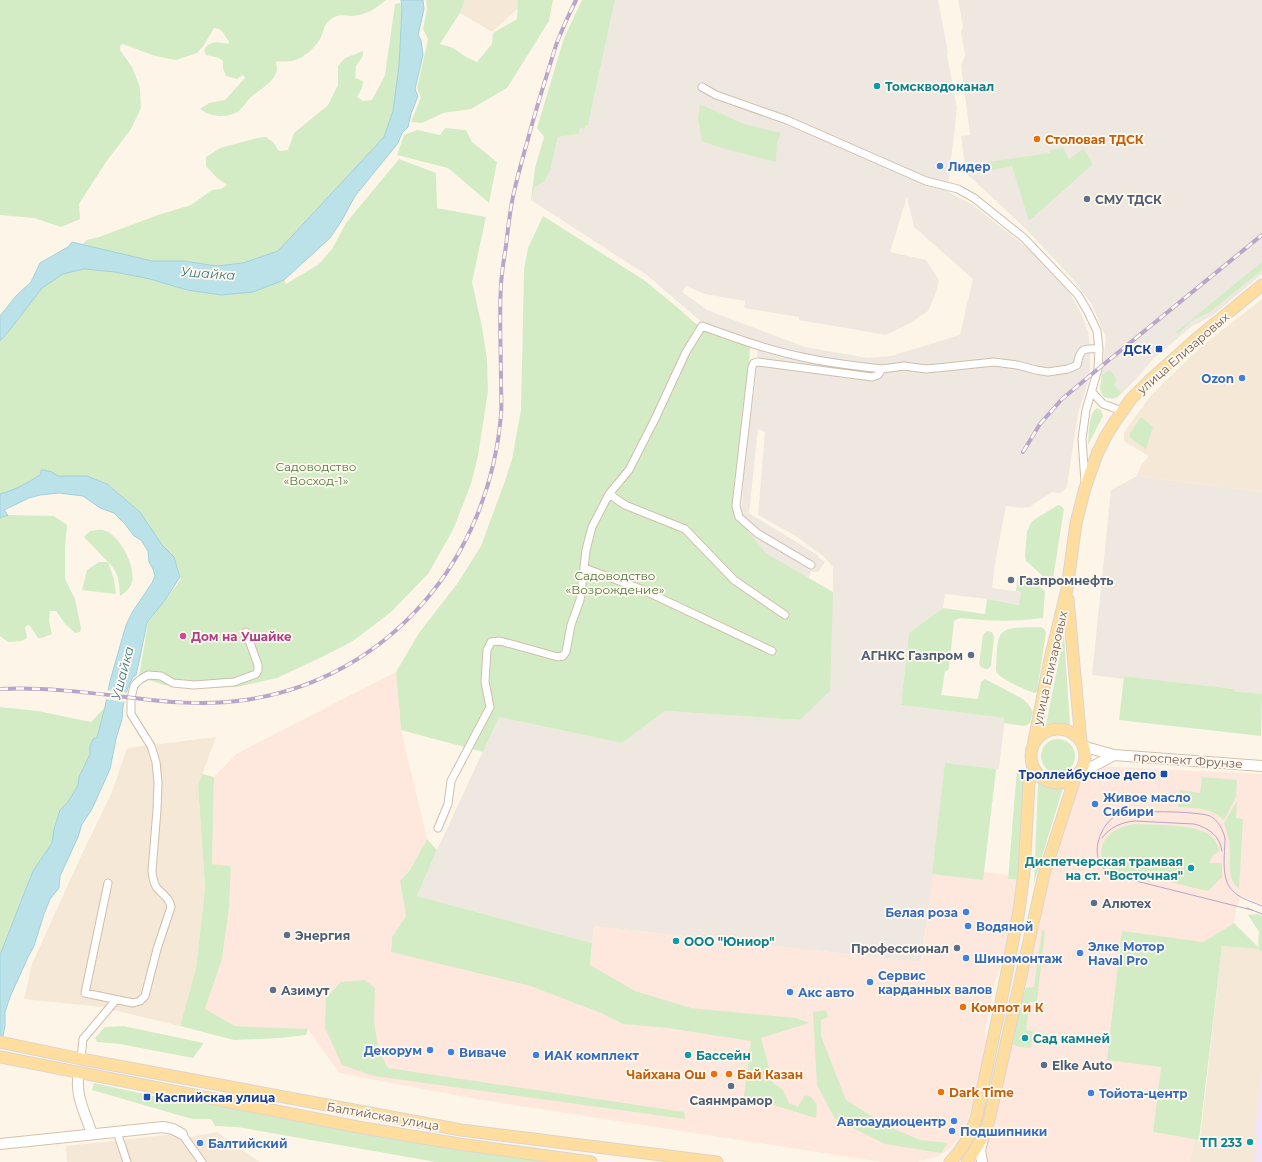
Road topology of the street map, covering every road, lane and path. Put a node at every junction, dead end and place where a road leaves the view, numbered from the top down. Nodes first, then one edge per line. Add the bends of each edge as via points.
1 (702, 87) dead end
2 (1262, 286) edge
3 (1099, 349) junction
4 (882, 369) junction
5 (1092, 392) junction
6 (1122, 411) junction
7 (1085, 488) junction
8 (609, 494) junction
9 (810, 565) dead end
10 (584, 568) junction
11 (1067, 589) junction
12 (785, 615) dead end
13 (246, 632) dead end
14 (772, 651) dead end
15 (1082, 743) junction
16 (1033, 746) junction
17 (1114, 755) junction
18 (1032, 766) junction
19 (1262, 766) edge
20 (1076, 776) junction
21 (438, 828) dead end
22 (108, 883) dead end
23 (116, 1000) junction
24 (0, 1042) edge
25 (0, 1057) edge
26 (81, 1059) junction
27 (79, 1073) junction
28 (117, 1132) junction
29 (92, 1134) junction
30 (182, 1134) joint
31 (983, 1137) junction
32 (0, 1144) edge
33 (127, 1162) edge
34 (202, 1162) edge
35 (591, 1162) edge
36 (717, 1162) edge
37 (950, 1162) edge
38 (967, 1162) edge
39 (982, 1162) edge

1 - 3 street via 716,95 787,120 926,181 958,190 974,198 1024,238 1078,295 1097,331
2 - 6 main road, улица Елизаровых via 1170,361
3 - 4 street via 1086,348 1079,354 1077,365 1056,372 994,362 926,369 904,366
3 - 5 street via 1098,369
4 - 8 street via 802,358 702,326 686,352 629,470
4 - 9 street via 872,377 758,362 752,367 737,512 744,523 757,533
5 - 6 street via 1103,404
5 - 7 street via 1086,410 1082,439
6 - 7 main road, улица Елизаровых via 1097,454
7 - 11 main road, улица Елизаровых via 1076,523
8 - 10 street via 592,527
8 - 12 street via 625,504 685,529 734,580
10 - 14 street via 641,589
10 - 21 street via 580,600 563,656 558,657 500,641 491,642 488,646 485,682 490,707 451,781 448,804
11 - 15 main road, улица Елизаровых
11 - 16 main road, улица Елизаровых
13 - 23 street via 258,665 256,674 234,682 194,685 148,675 134,686 131,714 151,746 158,782 153,880 170,901 171,907 145,996 133,1003
15 - 16 main road via 1071,734 1060,730 1044,734
15 - 17 street, проспект Фрунзе via 1089,748
15 - 20 main road via 1085,760 1083,768
16 - 18 main road
17 - 19 street, проспект Фрунзе
17 - 20 street
18 - 20 main road via 1043,778 1051,782 1067,782
18 - 37 main road via 1019,911 980,1104 970,1136
20 - 31 main road via 1044,874
22 - 23 street via 85,993
23 - 26 street via 83,1039
24 - 26 main road, Балтийская улица
25 - 27 main road, Балтийская улица
26 - 36 main road, Балтийская улица via 461,1130
27 - 29 street via 78,1092
27 - 35 main road, Балтийская улица via 452,1143
28 - 29 street
28 - 30 street via 163,1127
28 - 33 street
29 - 32 street
30 - 34 street
31 - 38 main road
31 - 39 street via 980,1150

